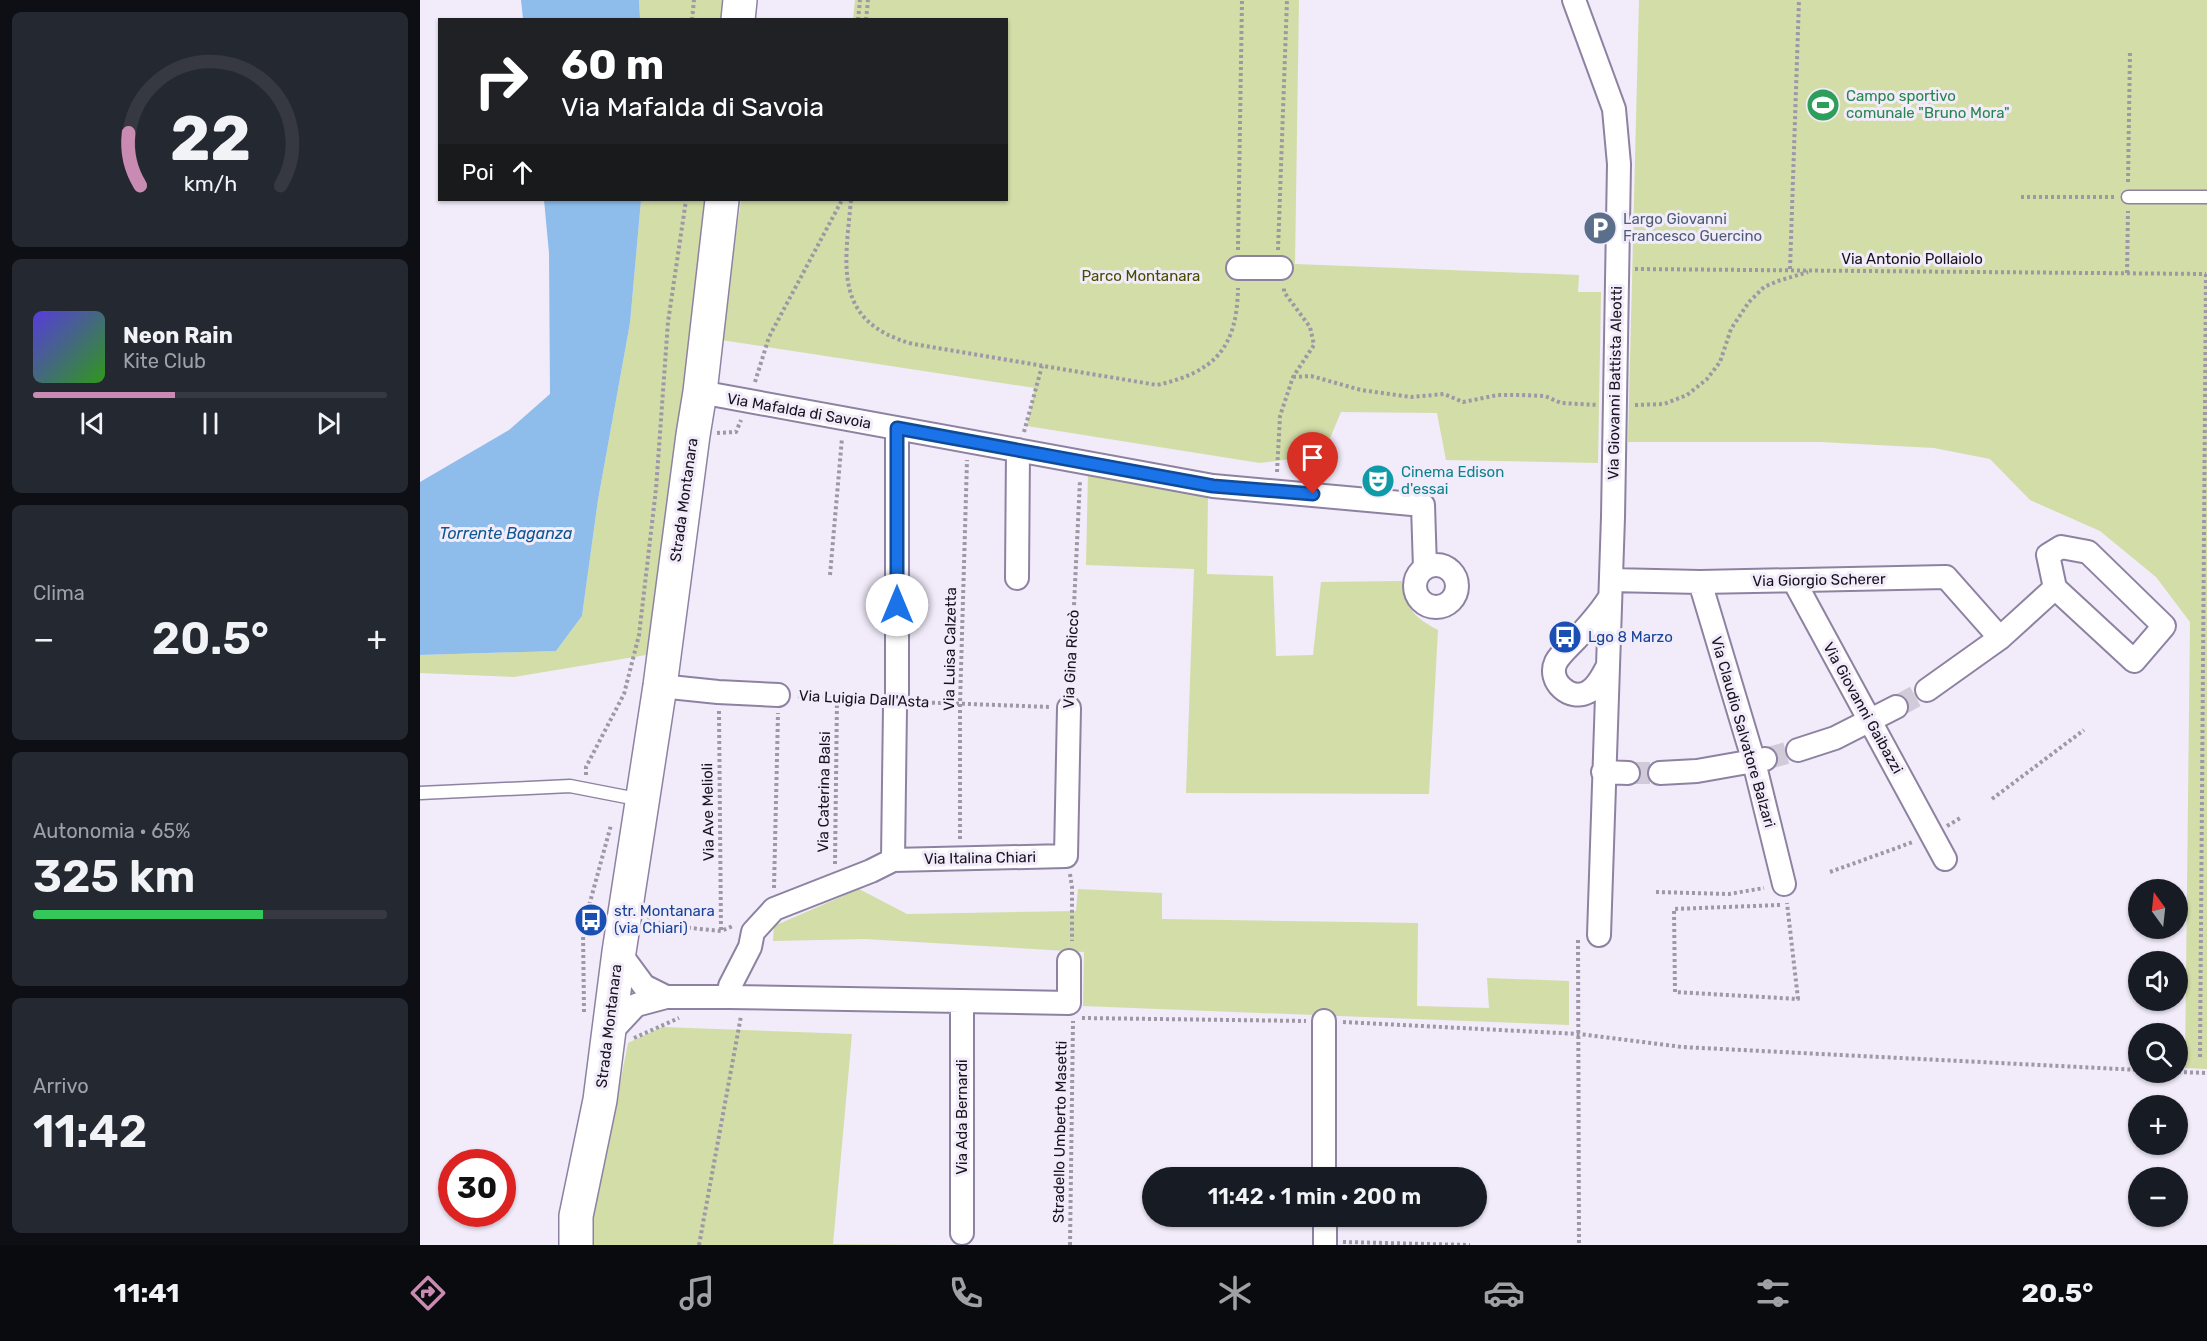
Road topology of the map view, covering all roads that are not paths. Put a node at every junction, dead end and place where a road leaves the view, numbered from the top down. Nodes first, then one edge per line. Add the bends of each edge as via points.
1 (740, 0) edge
2 (1574, 0) edge
3 (738, 18) edge
4 (2128, 197) road end
5 (2207, 197) edge
6 (722, 201) edge
7 (1238, 268) road end
8 (1281, 268) dead end
9 (700, 392) junction
10 (897, 428) junction
11 (1018, 450) junction
12 (1425, 568) dead end
13 (1017, 578) dead end
14 (1794, 581) junction
15 (1700, 582) junction
16 (1610, 588) junction
17 (2055, 588) junction
18 (2000, 638) junction
19 (1608, 666) junction
20 (660, 686) junction
21 (1927, 690) tunnel mouth
22 (778, 695) road end
23 (1896, 706) tunnel mouth
24 (1069, 708) road end
25 (1869, 720) junction
26 (1798, 750) tunnel mouth
27 (1760, 760) junction
28 (1603, 772) junction
29 (1628, 773) tunnel mouth
30 (1660, 773) tunnel mouth
31 (420, 793) edge
32 (643, 800) junction
33 (1066, 856) joint
34 (1945, 859) dead end
35 (893, 860) junction
36 (1786, 894) road end
37 (1588, 934) road end
38 (1070, 955) road end
39 (627, 993) junction
40 (730, 997) junction
41 (962, 1001) junction
42 (1324, 1021) dead end
43 (1324, 1167) edge
44 (1325, 1227) edge
45 (962, 1233) dead end
46 (572, 1235) edge
47 (1325, 1243) edge

1 - 3 street
2 - 16 street, Via Giovanni Battista Aleotti via 1614,109 1619,164
4 - 5 lane
6 - 9 street, Strada Montanara
7 - 8 street
9 - 10 street, Via Mafalda di Savoia
9 - 20 street, Strada Montanara
10 - 11 street, Via Mafalda di Savoia
10 - 35 street
11 - 12 street, Via Mafalda di Savoia via 1213,486 1423,506
11 - 13 street
14 - 15 street, Via Giorgio Scherer
14 - 18 street, Via Giorgio Scherer via 1946,577
14 - 25 street, Via Giovanni Gaibazzi
15 - 16 street, Via Giorgio Scherer
15 - 27 street, Via Claudio Salvatore Balzari
16 - 19 street, Via Giovanni Battista Aleotti
16 - 19 street via 1600,614 1555,664 1557,682 1572,694 1586,693 1597,685
17 - 17 street via 2134,661 2164,626 2088,552 2061,547 2048,555
17 - 18 street
18 - 21 street
19 - 28 street, Via Giovanni Battista Aleotti
20 - 22 street, Via Luigia Dall'Asta
20 - 32 street, Strada Montanara
23 - 25 street
24 - 33 street, Via Gina Riccò
25 - 26 street via 1835,738
25 - 34 street, Via Giovanni Gaibazzi
27 - 30 street
27 - 36 street, Via Claudio Salvatore Balzari
28 - 29 street
28 - 37 street, Via Giovanni Battista Aleotti
31 - 32 lane via 570,786
32 - 39 street, Strada Montanara via 619,952
33 - 35 street, Via Italina Chiari
35 - 40 street, Via Italina Chiari via 774,909 753,932 750,947 730,986
38 - 41 street via 1069,1003
39 - 40 street via 666,998
39 - 46 street, Strada Montanara via 607,1036 600,1100
40 - 41 street
41 - 45 street, Via Ada Bernardi
42 - 43 street
44 - 47 street

